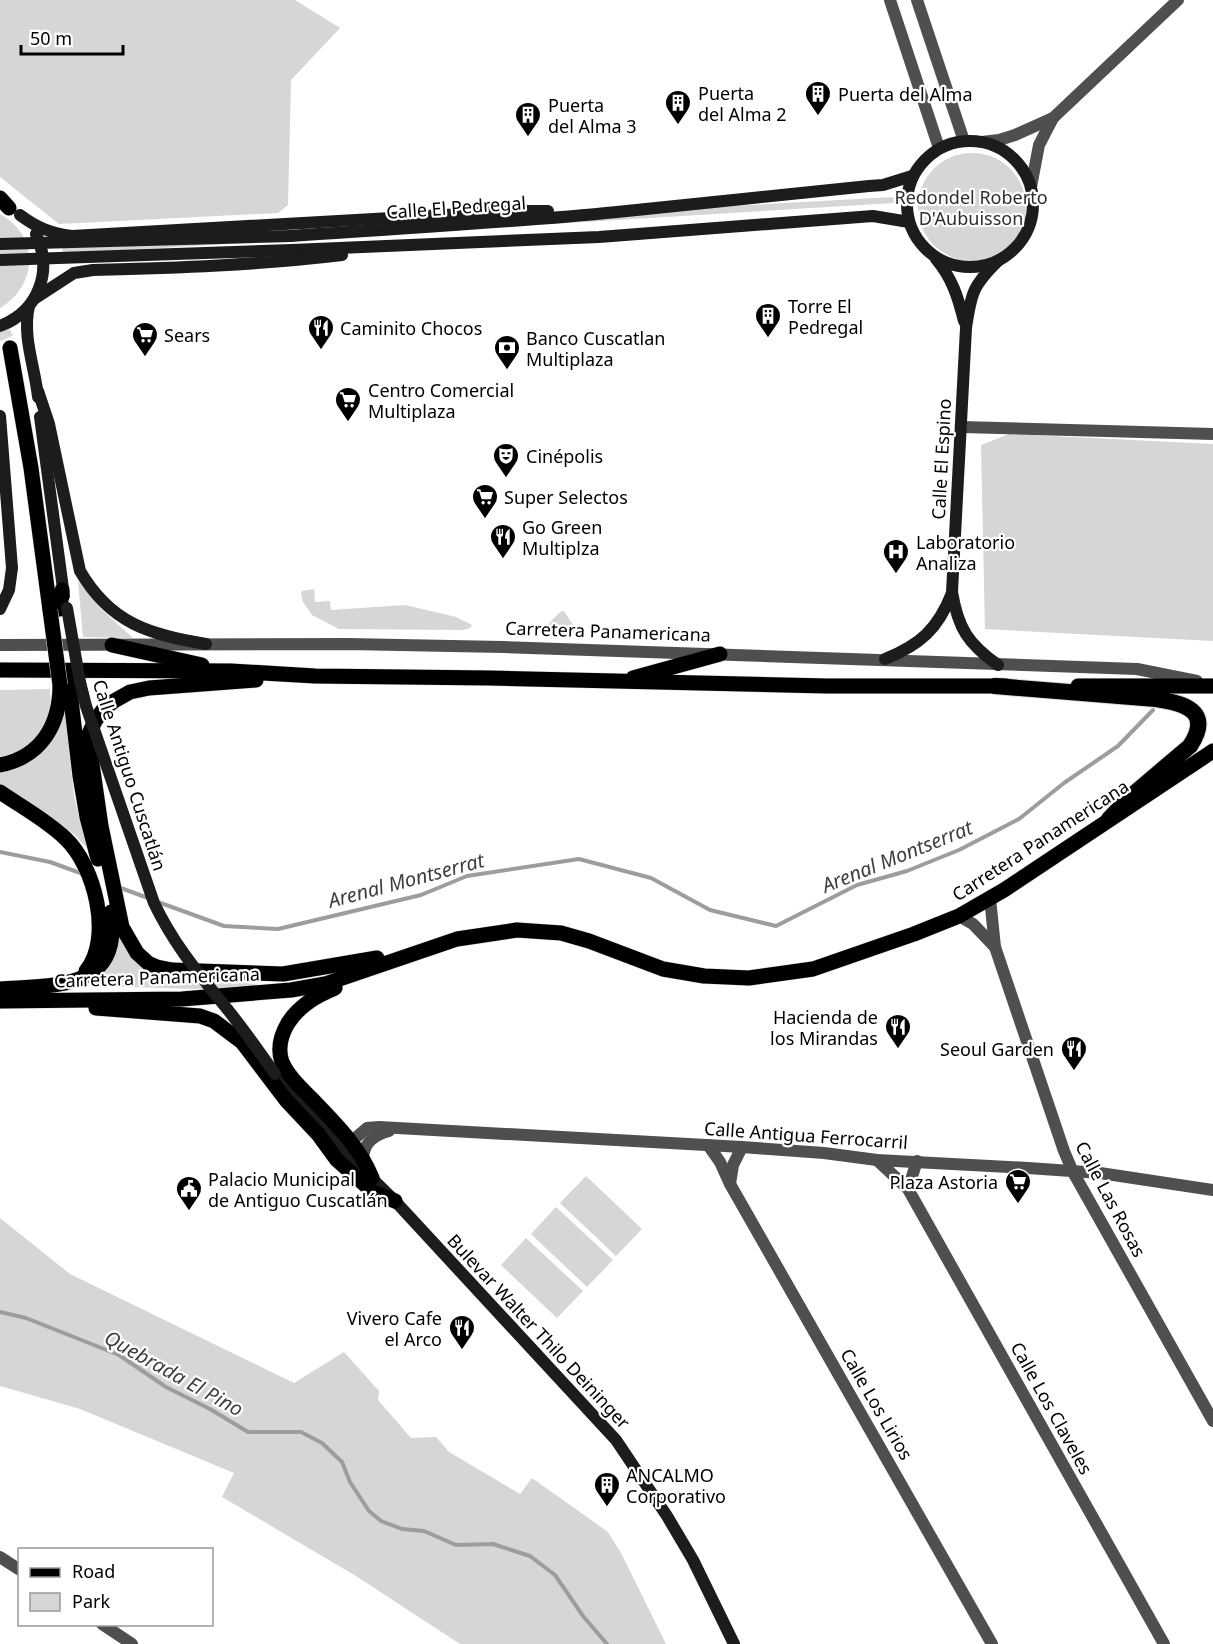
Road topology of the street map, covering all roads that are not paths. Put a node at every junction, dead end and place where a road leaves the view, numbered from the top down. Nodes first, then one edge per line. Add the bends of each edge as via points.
1 (890, 0) edge
2 (917, 0) edge
3 (1178, 0) edge
4 (1053, 118) junction
5 (964, 141) junction
6 (982, 142) junction
7 (939, 148) junction
8 (912, 176) junction
9 (1031, 187) junction
10 (7, 206) edge
11 (618, 212) junction
12 (909, 222) junction
13 (0, 244) edge
14 (435, 244) junction
15 (930, 253) junction
16 (0, 260) edge
17 (999, 260) junction
18 (31, 303) junction
19 (0, 326) edge
20 (966, 328) junction
21 (10, 348) tunnel mouth
22 (38, 390) junction
23 (0, 416) edge
24 (960, 427) junction
25 (1213, 434) edge
26 (62, 590) joint
27 (952, 592) junction
28 (0, 609) edge
29 (59, 609) junction
30 (206, 644) junction
31 (0, 645) edge
32 (112, 645) junction
33 (720, 654) junction
34 (885, 659) junction
35 (998, 665) junction
36 (0, 670) edge
37 (231, 671) junction
38 (315, 676) junction
39 (628, 681) junction
40 (65, 684) junction
41 (1213, 685) edge
42 (995, 686) junction
43 (1213, 751) edge
44 (0, 765) edge
45 (0, 792) edge
46 (1109, 819) junction
47 (91, 860) junction
48 (106, 897) junction
49 (990, 898) junction
50 (959, 916) junction
51 (457, 939) junction
52 (995, 947) junction
53 (423, 951) junction
54 (0, 988) edge
55 (0, 1002) edge
56 (276, 1074) joint
57 (396, 1129) junction
58 (318, 1134) junction
59 (346, 1145) junction
60 (708, 1145) junction
61 (742, 1147) junction
62 (363, 1160) junction
63 (877, 1160) junction
64 (917, 1161) junction
65 (1073, 1172) junction
66 (372, 1178) junction
67 (730, 1184) junction
68 (908, 1189) junction
69 (1213, 1190) edge
70 (395, 1201) junction
71 (1213, 1421) edge
72 (0, 1557) edge
73 (18, 1569) edge
74 (105, 1626) edge
75 (132, 1644) edge
76 (734, 1644) edge
77 (992, 1644) edge
78 (1164, 1644) edge

1 - 7 street
2 - 5 street
3 - 4 street
4 - 6 street via 1015,135
4 - 9 street via 1039,146
5 - 6 main road
5 - 7 main road
6 - 9 main road via 1013,157
7 - 8 main road via 923,160
8 - 11 main road, Calle El Pedregal via 883,185
8 - 12 main road via 907,195
9 - 17 main road via 1031,221 1024,237
10 - 11 main road via 48,232 72,236 514,211
10 - 18 main road via 36,234 44,257 43,277
11 - 13 main road, Calle El Pedregal, bridge via 291,236
12 - 14 main road, Calle El Pedregal via 873,216 599,237
12 - 15 main road
14 - 16 main road, Calle El Pedregal, bridge
14 - 18 main road via 293,261 93,270 74,273
15 - 17 main road via 964,267
15 - 20 main road, Calle El Espino via 955,287
17 - 20 main road, Calle El Espino via 975,287
18 - 19 main road
18 - 22 main road via 27,328
20 - 24 main road, Calle El Espino
21 - 29 main road
22 - 26 main road
22 - 30 main road via 80,571 90,587 120,616 144,630
23 - 28 main road via 12,568 9,590
24 - 25 street
24 - 27 main road, Calle El Espino
26 - 29 main road
27 - 34 main road, Calle El Espino via 934,627 920,641
27 - 35 main road, Calle El Espino via 965,634
29 - 40 main road, bridge
29 - 56 main road, Calle Antiguo Cuscatlán, bridge via 86,706 154,903 181,952
30 - 32 street, Carretera Panamericana
30 - 33 street, Carretera Panamericana via 491,646
31 - 32 street, Carretera Panamericana
32 - 37 main road
33 - 34 street, Carretera Panamericana
33 - 39 main road
34 - 35 street, Carretera Panamericana
35 - 41 street, Carretera Panamericana via 1137,669
36 - 37 main road, Carretera Panamericana
37 - 38 main road, Carretera Panamericana
38 - 39 main road, Carretera Panamericana
38 - 48 main road via 149,687 114,701 95,721 88,735
39 - 42 main road, Carretera Panamericana
40 - 44 main road via 45,738 30,754
40 - 47 main road
41 - 42 main road, Carretera Panamericana
42 - 46 highway via 1156,699 1179,702 1194,710 1199,723 1197,738
43 - 46 main road, Carretera Panamericana
45 - 47 main road
46 - 49 main road, Carretera Panamericana
47 - 48 main road
48 - 51 main road via 138,953 148,963 172,970 283,974
48 - 54 main road via 112,936 97,968 78,981 62,985
49 - 50 main road, Carretera Panamericana
49 - 52 street, Calle Las Rosas
50 - 51 main road, Carretera Panamericana via 813,969 749,978 663,969 561,933 517,930
50 - 52 street, Calle Las Rosas via 973,924
51 - 53 main road, Carretera Panamericana
52 - 65 street, Calle Las Rosas
53 - 55 main road, Carretera Panamericana via 326,984 291,990 182,999
53 - 59 main road via 314,998 295,1014 279,1042 289,1075
55 - 58 main road via 200,1016 214,1021 242,1042 286,1100
56 - 59 main road, Bulevar Walter Thilo Deininger
57 - 59 street, Calle Antigua Ferrocarril via 367,1128
57 - 60 street, Calle Antigua Ferrocarril
57 - 62 street, Calle Antigua Ferrocarril via 377,1134 368,1142
58 - 66 main road via 362,1174
58 - 70 main road via 356,1178 373,1192
59 - 62 main road
59 - 66 main road, Bulevar Walter Thilo Deininger
60 - 61 street, Calle Antigua Ferrocarril
60 - 67 street, Calle Los Lirios
61 - 63 street, Calle Antigua Ferrocarril
61 - 67 street
62 - 66 main road
63 - 64 street, Calle Antigua Ferrocarril
63 - 68 street, Calle Los Claveles
64 - 65 street, Calle Antigua Ferrocarril
64 - 68 street
65 - 69 street, Calle Antigua Ferrocarril
65 - 71 street, Calle Las Rosas
66 - 70 main road, Bulevar Walter Thilo Deininger
67 - 77 street, Calle Los Lirios
68 - 78 street, Calle Los Claveles
70 - 76 main road, Bulevar Walter Thilo Deininger via 616,1440 688,1551
72 - 73 street
74 - 75 street

